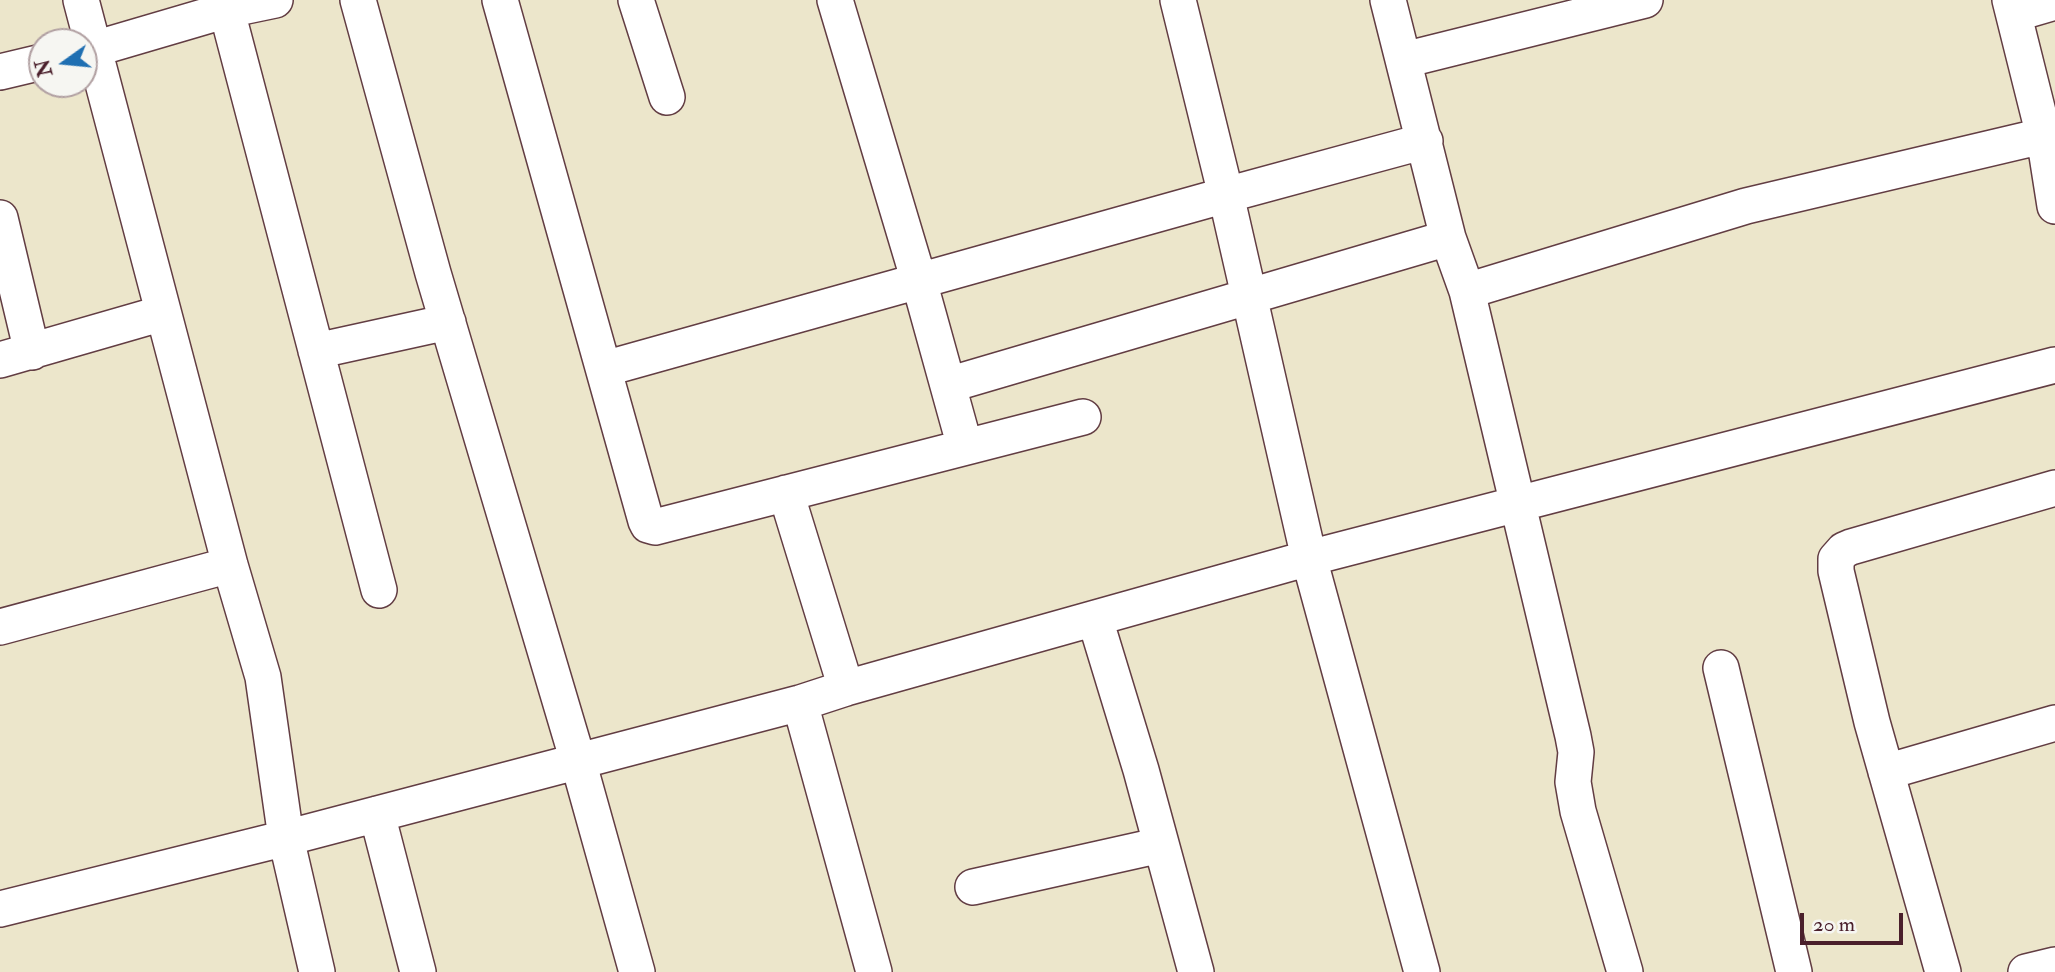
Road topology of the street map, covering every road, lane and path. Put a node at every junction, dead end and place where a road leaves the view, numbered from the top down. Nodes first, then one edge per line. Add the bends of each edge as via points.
1 (81, 0) edge
2 (275, 0) edge
3 (358, 0) edge
4 (500, 0) edge
5 (636, 0) edge
6 (835, 0) edge
7 (1178, 0) edge
8 (1388, 0) edge
9 (1645, 0) edge
10 (2055, 2) edge
11 (225, 5) edge
12 (2012, 7) edge
13 (85, 28) edge
14 (98, 48) edge
15 (1404, 60) junction
16 (28, 65) edge
17 (0, 72) edge
18 (98, 83) edge
19 (667, 97) dead end
20 (2050, 135) edge
21 (1425, 141) junction
22 (1226, 194) junction
23 (2055, 206) edge
24 (0, 218) edge
25 (1448, 237) junction
26 (919, 281) junction
27 (1467, 291) junction
28 (1250, 297) junction
29 (163, 313) junction
30 (448, 322) junction
31 (316, 351) junction
32 (16, 356) edge
33 (2055, 365) edge
34 (604, 369) junction
35 (948, 385) junction
36 (1083, 417) dead end
37 (965, 447) junction
38 (2055, 488) edge
39 (786, 493) junction
40 (1517, 504) junction
41 (1309, 558) junction
42 (230, 565) junction
43 (379, 590) dead end
44 (1095, 619) junction
45 (0, 627) edge
46 (1721, 668) dead end
47 (846, 688) junction
48 (800, 703) junction
49 (2055, 723) edge
50 (578, 761) junction
51 (1886, 772) junction
52 (377, 814) junction
53 (286, 838) junction
54 (1161, 845) junction
55 (973, 887) dead end
56 (0, 909) edge
57 (2055, 965) edge
58 (317, 972) edge
59 (418, 972) edge
60 (637, 972) edge
61 (874, 972) edge
62 (1196, 972) edge
63 (1422, 972) edge
64 (1625, 972) edge
65 (1794, 972) edge
66 (1943, 972) edge
67 (2026, 972) edge

1 - 13 street
2 - 11 street
3 - 30 street
4 - 34 street
5 - 19 street
6 - 26 street
7 - 22 street
8 - 15 street
9 - 15 street
10 - 12 street
11 - 14 street
11 - 31 street
12 - 20 street
15 - 21 street
16 - 17 street
18 - 29 street
20 - 23 street
20 - 27 street via 1746,206
21 - 22 street
21 - 25 street
22 - 26 street
22 - 28 street
24 - 32 street
25 - 27 street
25 - 28 street
26 - 34 street
26 - 35 street
27 - 40 street
28 - 35 street
28 - 41 street
29 - 32 street
29 - 42 street
30 - 31 street
30 - 50 street
31 - 43 street
33 - 40 street
34 - 39 street via 648,525 655,527
35 - 37 street
36 - 37 street
37 - 39 street
38 - 51 street via 1851,547 1836,559
39 - 47 street
40 - 41 street
40 - 64 street via 1573,736 1578,811
41 - 44 street
41 - 63 street
42 - 45 street
42 - 53 street via 263,677
44 - 47 street
44 - 54 street
46 - 65 street
47 - 48 street
48 - 50 street
48 - 61 street
49 - 51 street
50 - 52 street
50 - 60 street
51 - 66 street
52 - 53 street
52 - 59 street
53 - 56 street
53 - 58 street
54 - 55 street
54 - 62 street
57 - 67 street

